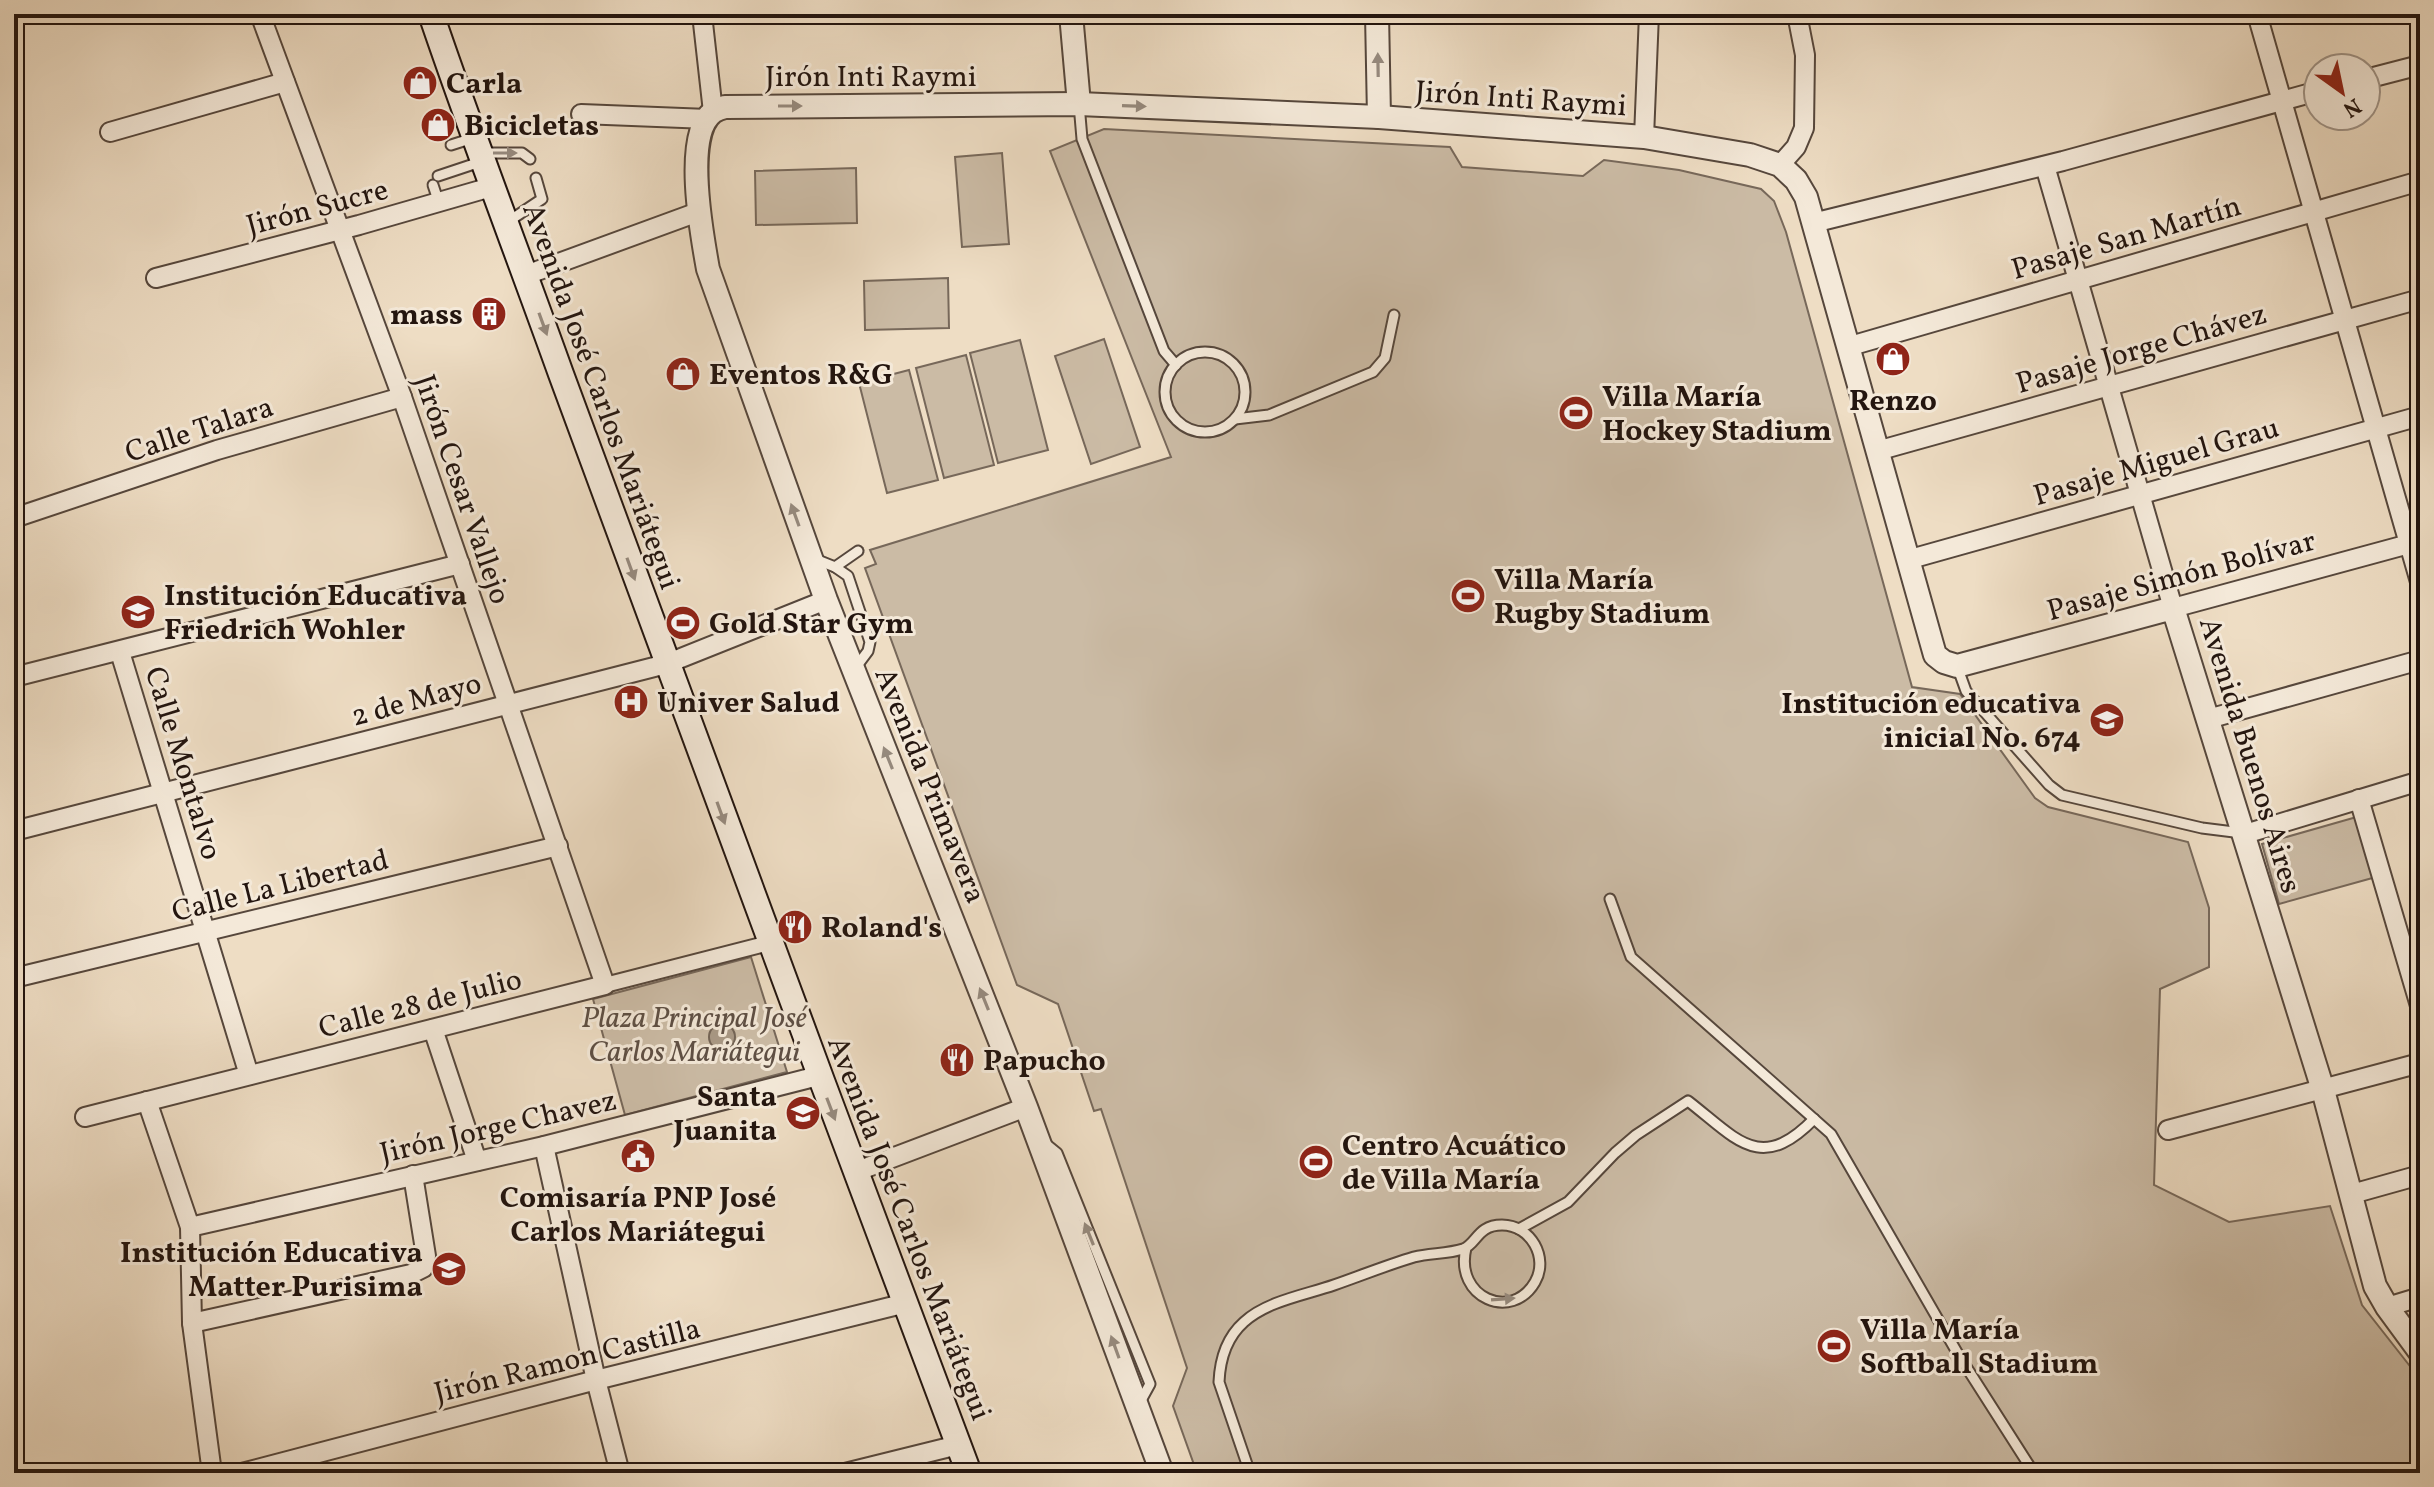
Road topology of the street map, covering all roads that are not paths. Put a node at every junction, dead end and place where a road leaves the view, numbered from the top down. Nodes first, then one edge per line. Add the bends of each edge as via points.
1 (260, 14) edge
2 (431, 14) edge
3 (702, 14) edge
4 (1071, 14) edge
5 (1377, 14) edge
6 (1649, 14) edge
7 (1797, 14) edge
8 (2257, 14) edge
9 (2420, 65) edge
10 (2382, 75) edge
11 (285, 82) junction
12 (2302, 95) edge
13 (2283, 100) junction
14 (1079, 104) junction
15 (581, 114) dead end
16 (710, 115) junction
17 (1379, 117) junction
18 (110, 132) dead end
19 (1644, 137) junction
20 (471, 149) junction
21 (530, 159) dead end
22 (1780, 165) junction
23 (2045, 166) junction
24 (536, 178) dead end
25 (2420, 181) edge
26 (491, 187) junction
27 (437, 188) junction
28 (698, 212) junction
29 (2313, 212) junction
30 (1813, 223) junction
31 (505, 224) junction
32 (339, 231) junction
33 (526, 275) junction
34 (156, 278) dead end
35 (2078, 280) junction
36 (2420, 299) edge
37 (1394, 315) dead end
38 (2345, 320) junction
39 (1847, 347) junction
40 (1176, 365) junction
41 (2109, 386) junction
42 (402, 397) junction
43 (2420, 416) edge
44 (1235, 419) junction
45 (2376, 428) junction
46 (1877, 451) junction
47 (2140, 494) junction
48 (14, 518) edge
49 (2415, 543) edge
50 (858, 551) dead end
51 (811, 557) junction
52 (1907, 560) junction
53 (460, 564) junction
54 (835, 567) junction
55 (2420, 582) edge
56 (826, 600) junction
57 (2173, 608) junction
58 (120, 652) junction
59 (2420, 660) edge
60 (666, 664) junction
61 (1957, 666) junction
62 (854, 670) junction
63 (14, 677) edge
64 (509, 704) junction
65 (2208, 719) junction
66 (2420, 781) edge
67 (165, 793) junction
68 (2359, 799) junction
69 (14, 831) edge
70 (2245, 834) junction
71 (558, 846) junction
72 (1610, 899) dead end
73 (206, 932) junction
74 (769, 943) junction
75 (14, 978) edge
76 (605, 985) junction
77 (2420, 1006) edge
78 (433, 1029) junction
79 (2420, 1063) edge
80 (249, 1075) junction
81 (818, 1076) junction
82 (2323, 1090) junction
83 (147, 1101) junction
84 (1026, 1107) junction
85 (85, 1117) dead end
86 (1814, 1119) junction
87 (2168, 1130) dead end
88 (544, 1146) junction
89 (477, 1161) junction
90 (855, 1172) junction
91 (413, 1175) junction
92 (2420, 1175) edge
93 (2352, 1194) junction
94 (190, 1227) junction
95 (1519, 1229) junction
96 (1466, 1248) junction
97 (2420, 1297) edge
98 (906, 1303) junction
99 (2387, 1307) junction
100 (192, 1323) junction
101 (2420, 1352) edge
102 (596, 1380) junction
103 (958, 1445) junction
104 (212, 1473) edge
105 (242, 1473) edge
106 (620, 1473) edge
107 (845, 1473) edge
108 (969, 1473) edge
109 (1162, 1473) edge
110 (1250, 1473) edge
111 (2034, 1473) edge

1 - 11 street, Jirón Cesar Vallejo
2 - 20 main road, Avenida José Carlos Mariátegui
3 - 16 street
4 - 14 street
17 -> 5 street
6 - 19 street
7 - 22 street via 1805,55 1804,128
8 - 13 street
9 - 10 street
11 - 18 street
11 - 32 street, Jirón Cesar Vallejo
12 - 13 street
13 - 23 street
13 - 29 street
16 -> 14 street, Jirón Inti Raymi via 725,107
14 -> 17 street, Jirón Inti Raymi
14 - 40 lane via 1082,139 1164,351
15 - 16 street
16 - 28 street, Avenida Primavera via 699,138
17 - 19 street, Jirón Inti Raymi
19 - 22 street, Jirón Inti Raymi
20 -> 21 lane via 522,153
20 - 26 main road, Avenida José Carlos Mariátegui
20 - 27 lane
22 - 30 street via 1806,197
23 - 30 street
23 - 35 street, Avenida Buenos Aires
24 - 31 lane via 542,199
25 - 29 street, Pasaje San Martín
26 - 27 street, Jirón Sucre
26 - 31 main road, Avenida José Carlos Mariátegui
27 - 32 street, Jirón Sucre
28 - 33 street
51 -> 28 street, Avenida Primavera via 708,269
29 - 35 street, Pasaje San Martín
29 - 38 street
30 - 39 street
31 - 33 main road, Avenida José Carlos Mariátegui
32 - 34 street, Jirón Sucre
32 - 42 street, Jirón Cesar Vallejo
33 -> 60 main road, Avenida José Carlos Mariátegui
35 - 39 street, Pasaje San Martín
35 - 41 street, Avenida Buenos Aires
36 - 38 street, Pasaje Jorge Chávez
37 - 44 lane via 1385,358 1373,372 1269,415
38 - 41 street, Pasaje Jorge Chávez
38 - 45 street
39 - 46 street
40 - 44 lane via 1203,352 1232,362 1245,390
40 - 44 lane via 1165,394 1179,422 1207,432
41 - 46 street, Pasaje Jorge Chávez
41 - 47 street, Avenida Buenos Aires
42 - 48 street, Calle Talara via 217,450
42 - 53 street, Jirón Cesar Vallejo
43 - 45 street, Pasaje Miguel Grau
45 - 47 street, Pasaje Miguel Grau
45 - 49 street
46 - 52 street
47 - 52 street, Pasaje Miguel Grau
47 - 57 street, Avenida Buenos Aires
49 - 55 street
49 - 57 street, Pasaje Simón Bolívar
50 - 54 lane
51 - 54 lane
51 - 56 street, Avenida Primavera
52 - 61 street via 1935,655
53 - 58 street
53 - 64 street, Jirón Cesar Vallejo
54 - 62 lane via 848,576 870,642
56 - 60 street, 2 de Mayo
56 - 62 street, Avenida Primavera
57 - 61 street, Pasaje Simón Bolívar
57 - 65 street, Avenida Buenos Aires
58 - 63 street
58 - 67 street, Calle Montalvo
59 - 65 street
60 - 64 street, 2 de Mayo
60 -> 74 main road, Avenida José Carlos Mariátegui
61 - 70 lane via 1966,691 2062,795
84 -> 62 street, Avenida Primavera
64 - 67 street, 2 de Mayo
64 - 71 street, Jirón Cesar Vallejo
65 - 70 street, Avenida Buenos Aires
66 - 68 street
67 - 69 street, 2 de Mayo
67 - 73 street, Calle Montalvo
68 - 70 street
68 - 77 street
70 - 82 street, Avenida Buenos Aires
71 - 73 street, Calle La Libertad
71 - 76 street, Jirón Cesar Vallejo
72 - 86 lane via 1631,957
73 - 75 street, Calle La Libertad
73 - 80 street, Calle Montalvo
74 - 76 street, Calle 28 de Julio
74 - 81 main road, Avenida José Carlos Mariátegui
76 - 78 street, Calle 28 de Julio
78 - 80 street, Calle 28 de Julio
78 - 89 street
79 - 82 street
80 - 83 street, Calle 28 de Julio
81 - 88 street, Jirón Jorge Chavez
81 -> 90 main road, Avenida José Carlos Mariátegui
82 - 87 street
82 - 93 street, Avenida Buenos Aires
83 - 85 street, Calle 28 de Julio
83 - 94 street
84 - 90 street
109 -> 84 street, Avenida Primavera
86 - 95 lane via 1789,1142 1758,1148 1736,1139 1688,1101 1636,1135 1568,1202
86 - 111 lane via 1831,1134 1958,1354
88 - 89 street, Jirón Jorge Chavez
88 - 102 street
89 - 91 street, Jirón Jorge Chavez
90 - 98 main road, Avenida José Carlos Mariátegui
91 - 94 street, Jirón Jorge Chavez
91 - 100 street via 426,1256 423,1268
92 - 93 street
93 - 99 street, Avenida Buenos Aires via 2375,1286
94 - 100 street
95 - 96 lane via 1489,1227
96 -> 95 lane via 1464,1273 1478,1294 1514,1300 1534,1284 1540,1260 1530,1237
96 - 110 lane via 1415,1257 1267,1308 1244,1322 1227,1343 1219,1382
97 - 99 street
98 - 102 street, Jirón Ramon Castilla
98 - 103 main road, Avenida José Carlos Mariátegui
99 - 101 street, Avenida Buenos Aires
100 - 104 street
102 - 105 street, Jirón Ramon Castilla
102 - 106 street
103 - 107 street
103 - 108 main road, Avenida José Carlos Mariátegui

